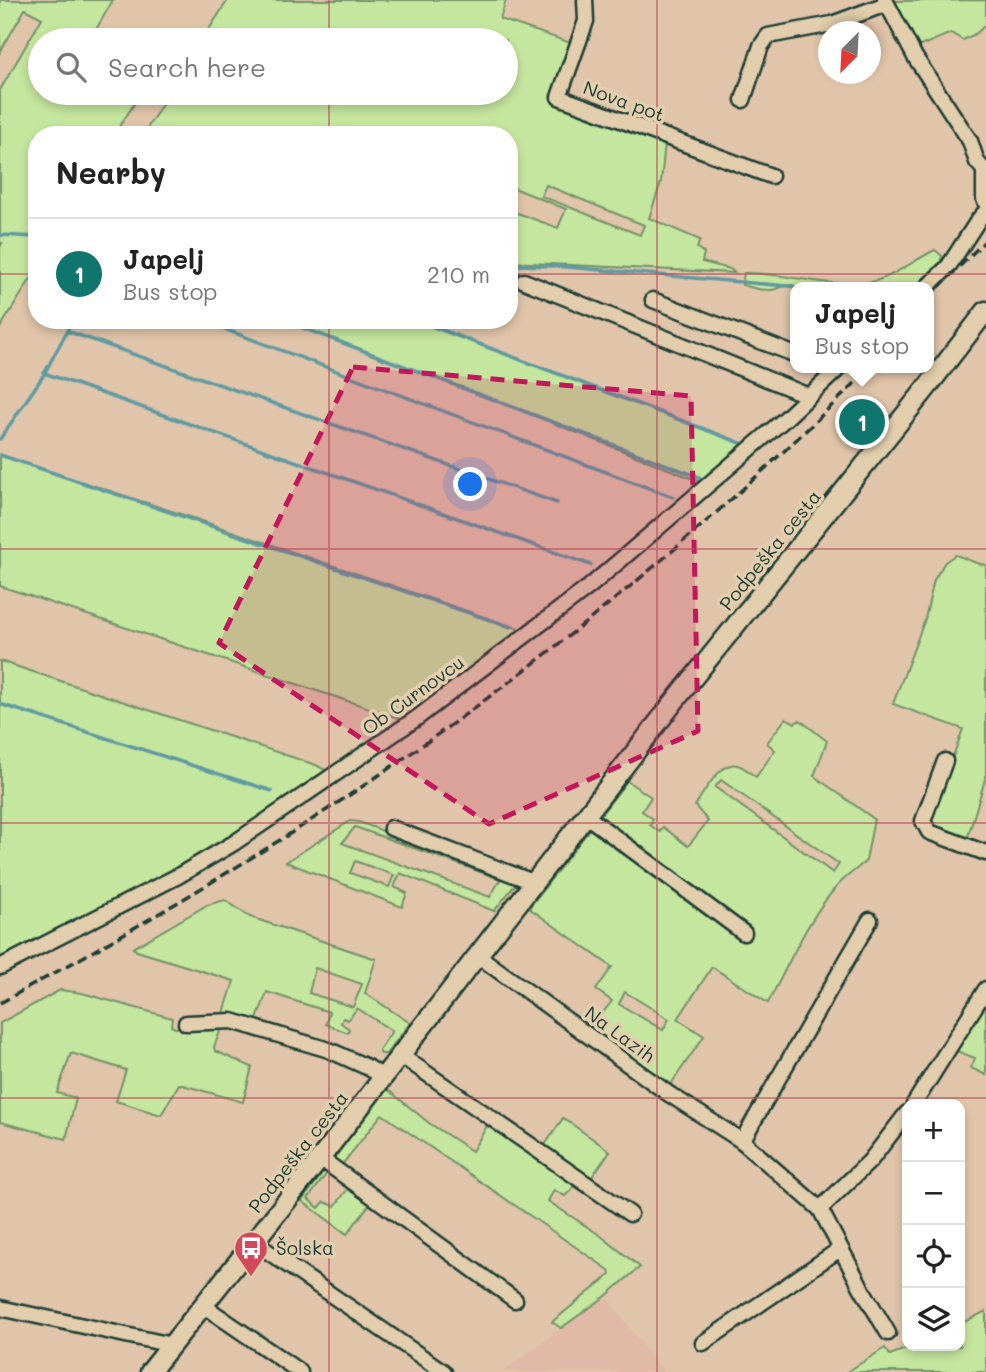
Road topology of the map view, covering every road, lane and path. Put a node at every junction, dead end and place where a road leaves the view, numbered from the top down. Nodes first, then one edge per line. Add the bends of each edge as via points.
1 (585, 0) edge
2 (886, 2) edge
3 (743, 100) dead end
4 (970, 141) junction
5 (986, 149) edge
6 (986, 173) edge
7 (771, 176) dead end
8 (986, 199) edge
9 (986, 211) edge
10 (524, 281) dead end
11 (933, 282) edge
12 (653, 300) dead end
13 (984, 318) edge
14 (790, 353) edge
15 (828, 373) edge
16 (808, 396) junction
17 (945, 761) dead end
18 (585, 815) junction
19 (391, 828) dead end
20 (986, 853) edge
21 (533, 882) junction
22 (870, 920) dead end
23 (744, 933) dead end
24 (477, 955) junction
25 (0, 967) edge
26 (986, 989) edge
27 (186, 1023) dead end
28 (400, 1055) junction
29 (383, 1077) junction
30 (917, 1099) edge
31 (902, 1119) edge
32 (743, 1141) junction
33 (320, 1158) junction
34 (820, 1209) junction
35 (630, 1214) dead end
36 (254, 1242) junction
37 (840, 1249) junction
38 (515, 1300) dead end
39 (204, 1306) junction
40 (0, 1308) edge
41 (888, 1333) dead end
42 (703, 1343) dead end
43 (172, 1345) junction
44 (150, 1372) edge
45 (300, 1372) edge
46 (444, 1372) edge

1 - 7 street, Nova pot via 586,21 559,97
2 - 3 street via 832,23 768,36
2 - 4 street via 925,74
4 - 5 street
4 - 6 street
6 - 8 main road
9 - 11 street
10 - 16 street
12 - 14 street
13 - 18 main road, Podpeška cesta
15 - 16 street, Ob Curnovcu
16 - 25 street, Ob Curnovcu via 589,587 416,718 234,843
17 - 20 street via 923,821 929,832
18 - 21 main road, Podpeška cesta
18 - 23 street
19 - 21 street
21 - 24 main road, Podpeška cesta
22 - 32 street
24 - 28 main road, Podpeška cesta
24 - 32 street, Na Lazih via 669,1094
26 - 30 street
27 - 29 street via 232,1021 329,1050
28 - 29 main road, Podpeška cesta
28 - 35 street
29 - 33 main road, Podpeška cesta
31 - 34 street via 870,1161
32 - 34 street, Na Lazih
33 - 36 main road, Podpeška cesta
33 - 38 street
34 - 37 street, Na Lazih
36 - 39 main road, Podpeška cesta
36 - 46 street
37 - 41 street, Na Lazih
37 - 42 street
39 - 43 main road, Podpeška cesta
39 - 45 street
40 - 43 street
43 - 44 main road, Podpeška cesta

